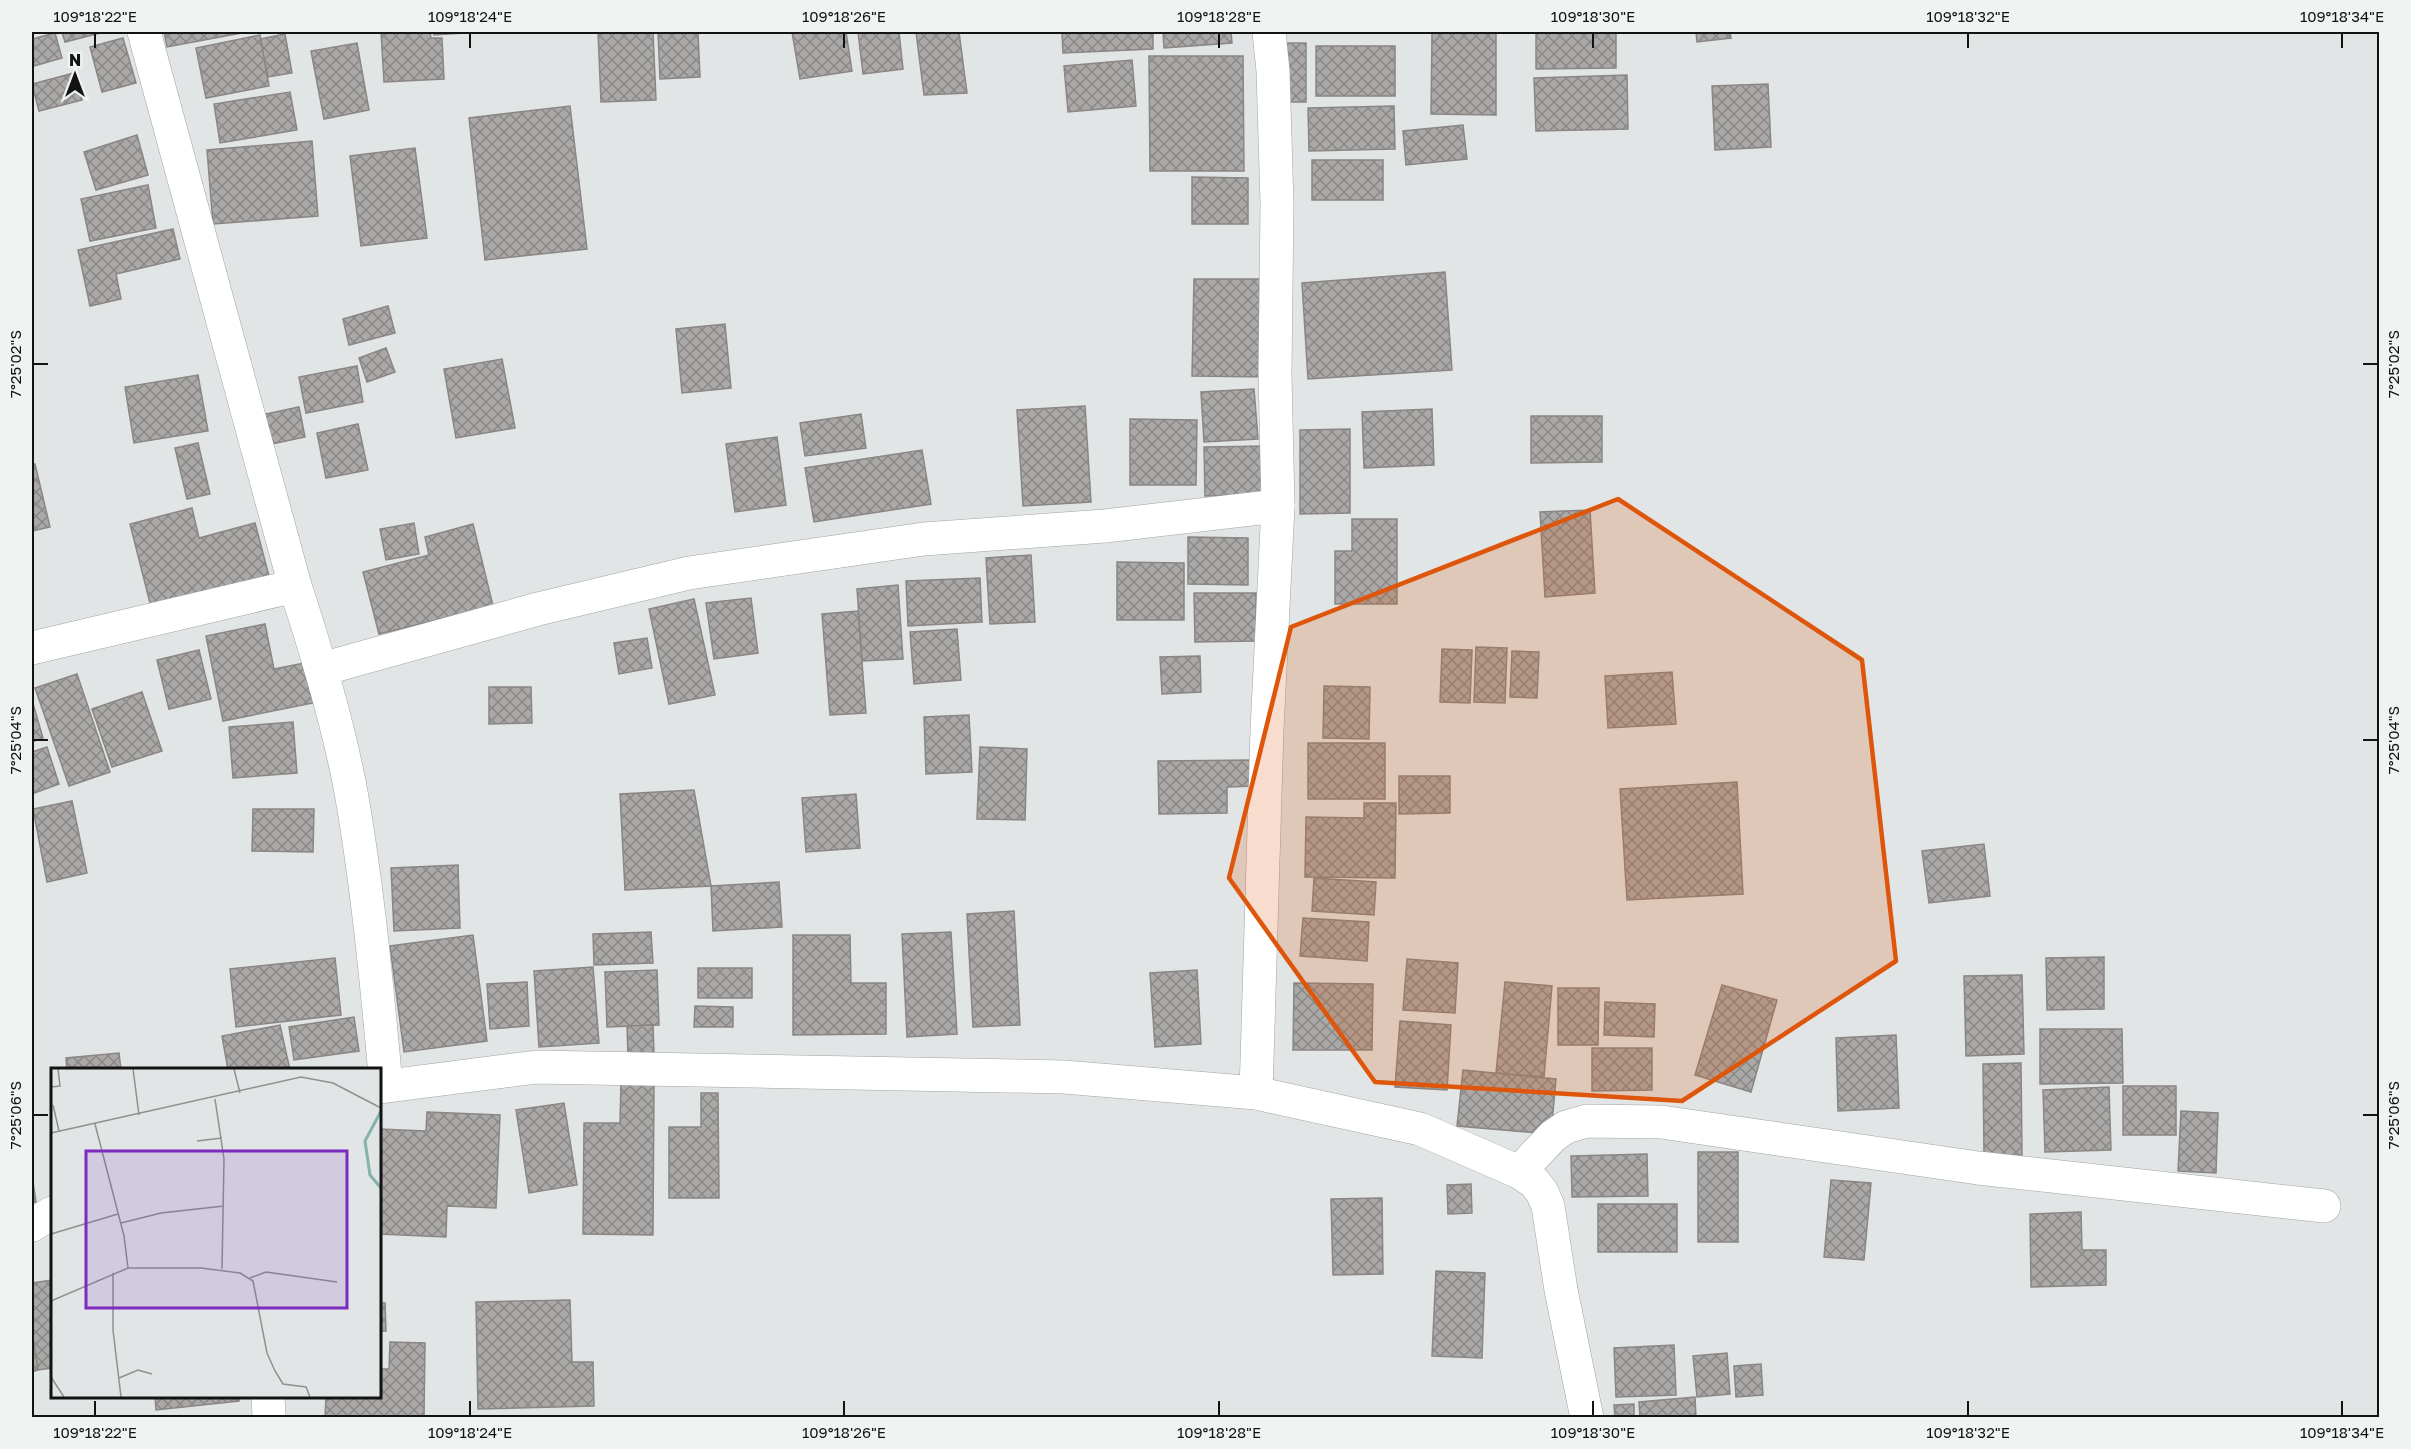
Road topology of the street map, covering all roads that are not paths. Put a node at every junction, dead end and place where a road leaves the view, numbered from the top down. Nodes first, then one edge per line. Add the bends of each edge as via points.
1 (144, 32) edge
2 (1269, 32) edge
3 (1278, 506) junction
4 (295, 586) junction
5 (32, 648) edge
6 (322, 669) junction
7 (383, 1086) edge
8 (1256, 1093) junction
9 (1519, 1172) junction
10 (2324, 1206) dead end
11 (51, 1214) edge
12 (32, 1225) edge
13 (268, 1398) edge
14 (269, 1418) edge
15 (1587, 1418) edge

1 - 4 street
2 - 3 street via 1277,204
3 - 6 street via 1105,526 924,539 689,573 538,609
3 - 8 street
4 - 5 street
4 - 6 street
6 - 7 street via 351,790 370,913
7 - 8 street via 537,1067 1064,1077
8 - 9 street via 1420,1129
9 - 10 street via 1566,1127 1587,1121 1661,1122 1978,1168
9 - 15 street via 1542,1191 1548,1206
11 - 12 street
13 - 14 street

